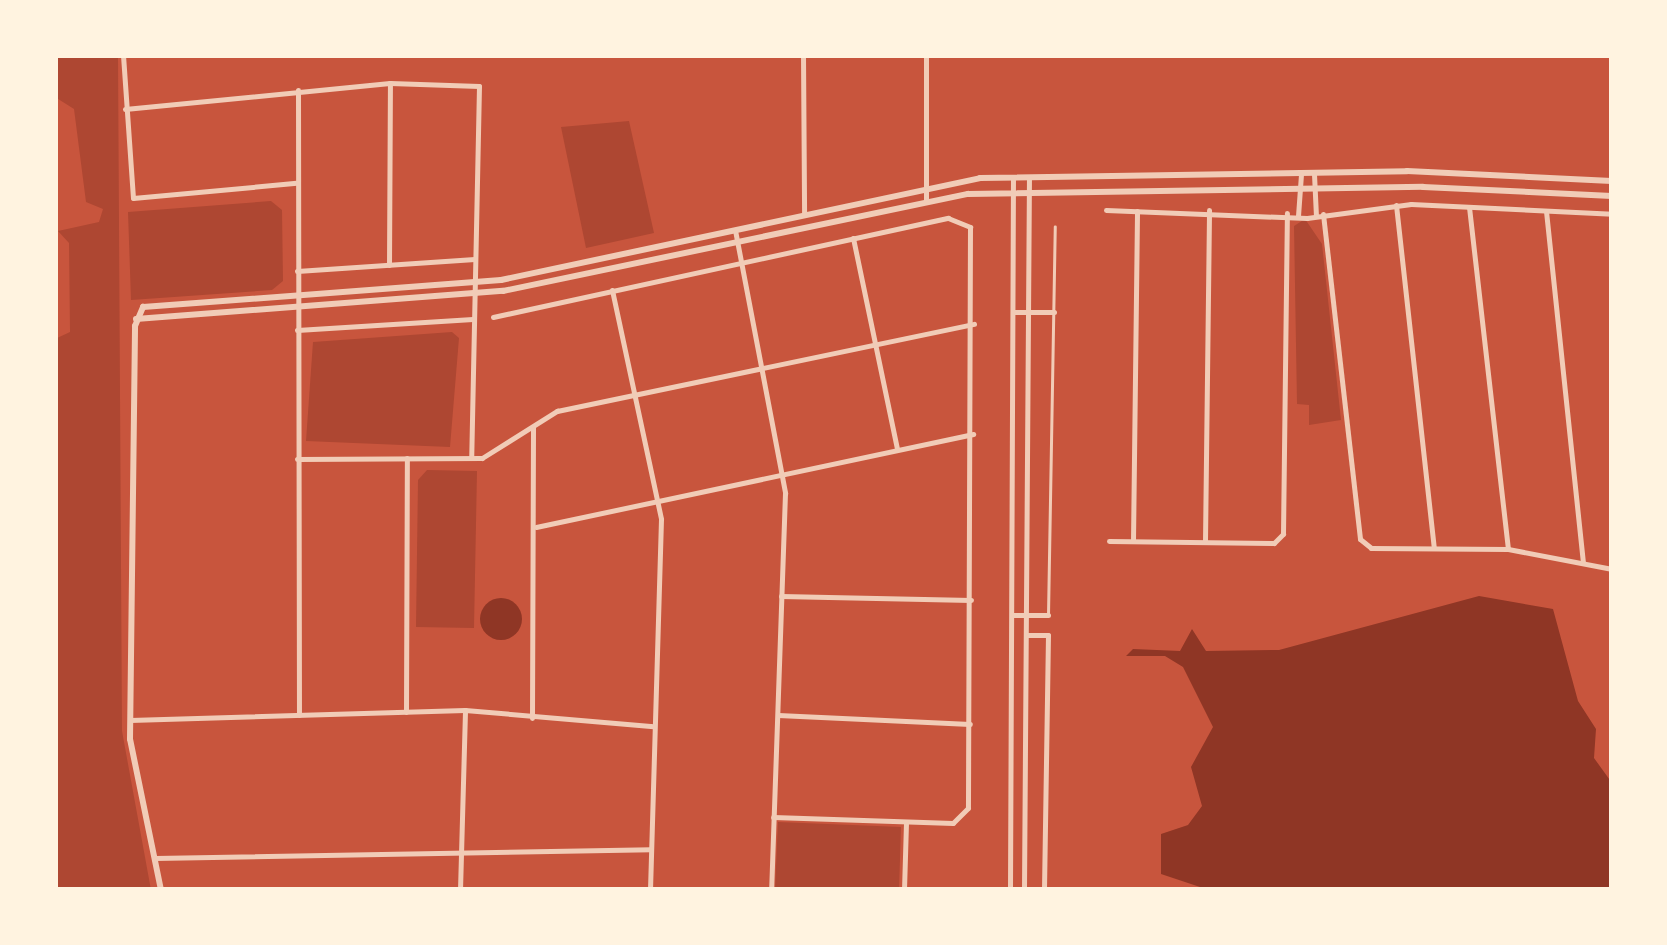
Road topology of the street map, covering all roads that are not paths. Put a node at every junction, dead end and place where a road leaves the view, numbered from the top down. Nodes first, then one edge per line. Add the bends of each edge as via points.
1 (123, 55) edge
2 (802, 55) edge
3 (926, 55) edge
4 (390, 83) junction
5 (298, 90) junction
6 (125, 109) junction
7 (1300, 174) junction
8 (1314, 174) junction
9 (1014, 178) junction
10 (1030, 178) junction
11 (1612, 181) edge
12 (296, 183) junction
13 (926, 187) junction
14 (1301, 190) junction
15 (1315, 190) junction
16 (1029, 192) junction
17 (1014, 196) junction
18 (1612, 196) edge
19 (1315, 199) junction
20 (1300, 200) junction
21 (926, 201) junction
22 (1396, 205) junction
23 (1469, 207) junction
24 (1106, 210) dead end
25 (1209, 210) junction
26 (1136, 211) junction
27 (1546, 211) junction
28 (804, 213) junction
29 (1287, 213) junction
30 (1612, 214) edge
31 (1320, 215) junction
32 (1298, 216) junction
33 (1056, 227) dead end
34 (734, 228) junction
35 (853, 238) junction
36 (736, 240) junction
37 (475, 259) junction
38 (741, 262) junction
39 (389, 265) junction
40 (297, 271) junction
41 (474, 283) junction
42 (612, 290) junction
43 (297, 295) junction
44 (474, 295) junction
45 (297, 308) junction
46 (1013, 312) junction
47 (1028, 312) junction
48 (1054, 312) junction
49 (493, 317) dead end
50 (474, 319) junction
51 (136, 320) junction
52 (974, 324) junction
53 (297, 330) junction
54 (876, 345) junction
55 (762, 369) junction
56 (636, 396) junction
57 (533, 427) junction
58 (974, 434) junction
59 (896, 449) junction
60 (407, 458) junction
61 (471, 458) junction
62 (297, 459) junction
63 (783, 474) junction
64 (658, 501) junction
65 (536, 528) junction
66 (1109, 541) dead end
67 (1132, 541) junction
68 (1205, 541) junction
69 (1434, 548) junction
70 (1508, 549) junction
71 (1583, 563) junction
72 (1612, 569) edge
73 (780, 596) junction
74 (971, 600) junction
75 (1012, 615) junction
76 (1027, 615) junction
77 (1048, 615) joint
78 (1026, 634) junction
79 (465, 710) junction
80 (406, 712) junction
81 (299, 715) junction
82 (777, 715) junction
83 (532, 718) junction
84 (130, 720) junction
85 (970, 724) junction
86 (654, 726) junction
87 (773, 817) junction
88 (906, 822) junction
89 (461, 848) junction
90 (650, 849) junction
91 (155, 858) junction
92 (160, 890) edge
93 (460, 890) edge
94 (650, 890) edge
95 (771, 890) edge
96 (904, 890) edge
97 (1010, 890) edge
98 (1024, 890) edge
99 (1044, 890) edge

1 - 6 street
2 - 28 street
3 - 13 street
4 - 5 street
4 - 37 street via 479,86
4 - 39 street
5 - 6 street
5 - 12 street
6 - 12 street via 129,190 148,200
7 - 8 street
7 - 10 street
7 - 14 street
8 - 11 street
8 - 15 street
9 - 10 street
9 - 13 street
9 - 17 street
10 - 16 street
12 - 40 street
13 - 21 street
13 - 28 street
14 - 15 street
14 - 16 street
14 - 20 street
15 - 18 street
15 - 19 street
16 - 17 street
16 - 47 street
17 - 21 street
17 - 46 street
19 - 20 street
19 - 31 street
20 - 32 street
21 - 36 street
22 - 23 street
22 - 31 street
22 - 69 street
23 - 27 street
23 - 70 street
24 - 26 street
25 - 26 street
25 - 29 street
25 - 68 street
26 - 67 street
27 - 30 street
27 - 71 street
28 - 34 street
29 - 32 street
29 - 68 street via 1284,534 1274,543
31 - 32 street
31 - 69 street via 1358,534 1371,548
33 - 48 lane
34 - 36 street
34 - 41 street
35 - 38 street
35 - 52 street via 960,219 974,239
35 - 54 street
36 - 38 street
36 - 44 street
37 - 39 street
37 - 41 street
38 - 42 street
38 - 55 street
39 - 40 street
40 - 43 street
41 - 43 street
41 - 44 street
42 - 49 street
42 - 56 street
43 - 45 street
43 - 51 street via 144,307
44 - 45 street
44 - 50 street
45 - 51 street
45 - 53 street
46 - 47 street
46 - 75 street
47 - 48 street
47 - 76 street
48 - 77 lane
50 - 53 street
50 - 61 street
51 - 84 street
52 - 54 street
52 - 58 street
53 - 62 street
54 - 55 street
54 - 59 street
55 - 56 street
55 - 63 street
56 - 57 street via 557,411
56 - 64 street
57 - 61 street via 499,452
57 - 65 street
58 - 59 street
58 - 74 street
59 - 63 street
60 - 61 street
60 - 62 street
60 - 80 street
62 - 81 street
63 - 64 street
63 - 73 street
64 - 65 street
64 - 86 street
65 - 83 street
66 - 67 street
67 - 68 street
69 - 70 street
70 - 71 street
71 - 72 street
73 - 74 street
73 - 82 street
74 - 85 street
75 - 76 street
75 - 97 street
76 - 77 street
76 - 78 street
78 - 98 street
78 - 99 street via 1048,635
79 - 80 street
79 - 83 street
79 - 89 street
80 - 81 street
81 - 84 street
82 - 85 street
82 - 87 street
83 - 86 street
84 - 91 street
85 - 88 street via 968,808 943,823
86 - 90 street
87 - 88 street
87 - 95 street
88 - 96 street
89 - 90 street
89 - 91 street
89 - 93 street
90 - 94 street
91 - 92 street

